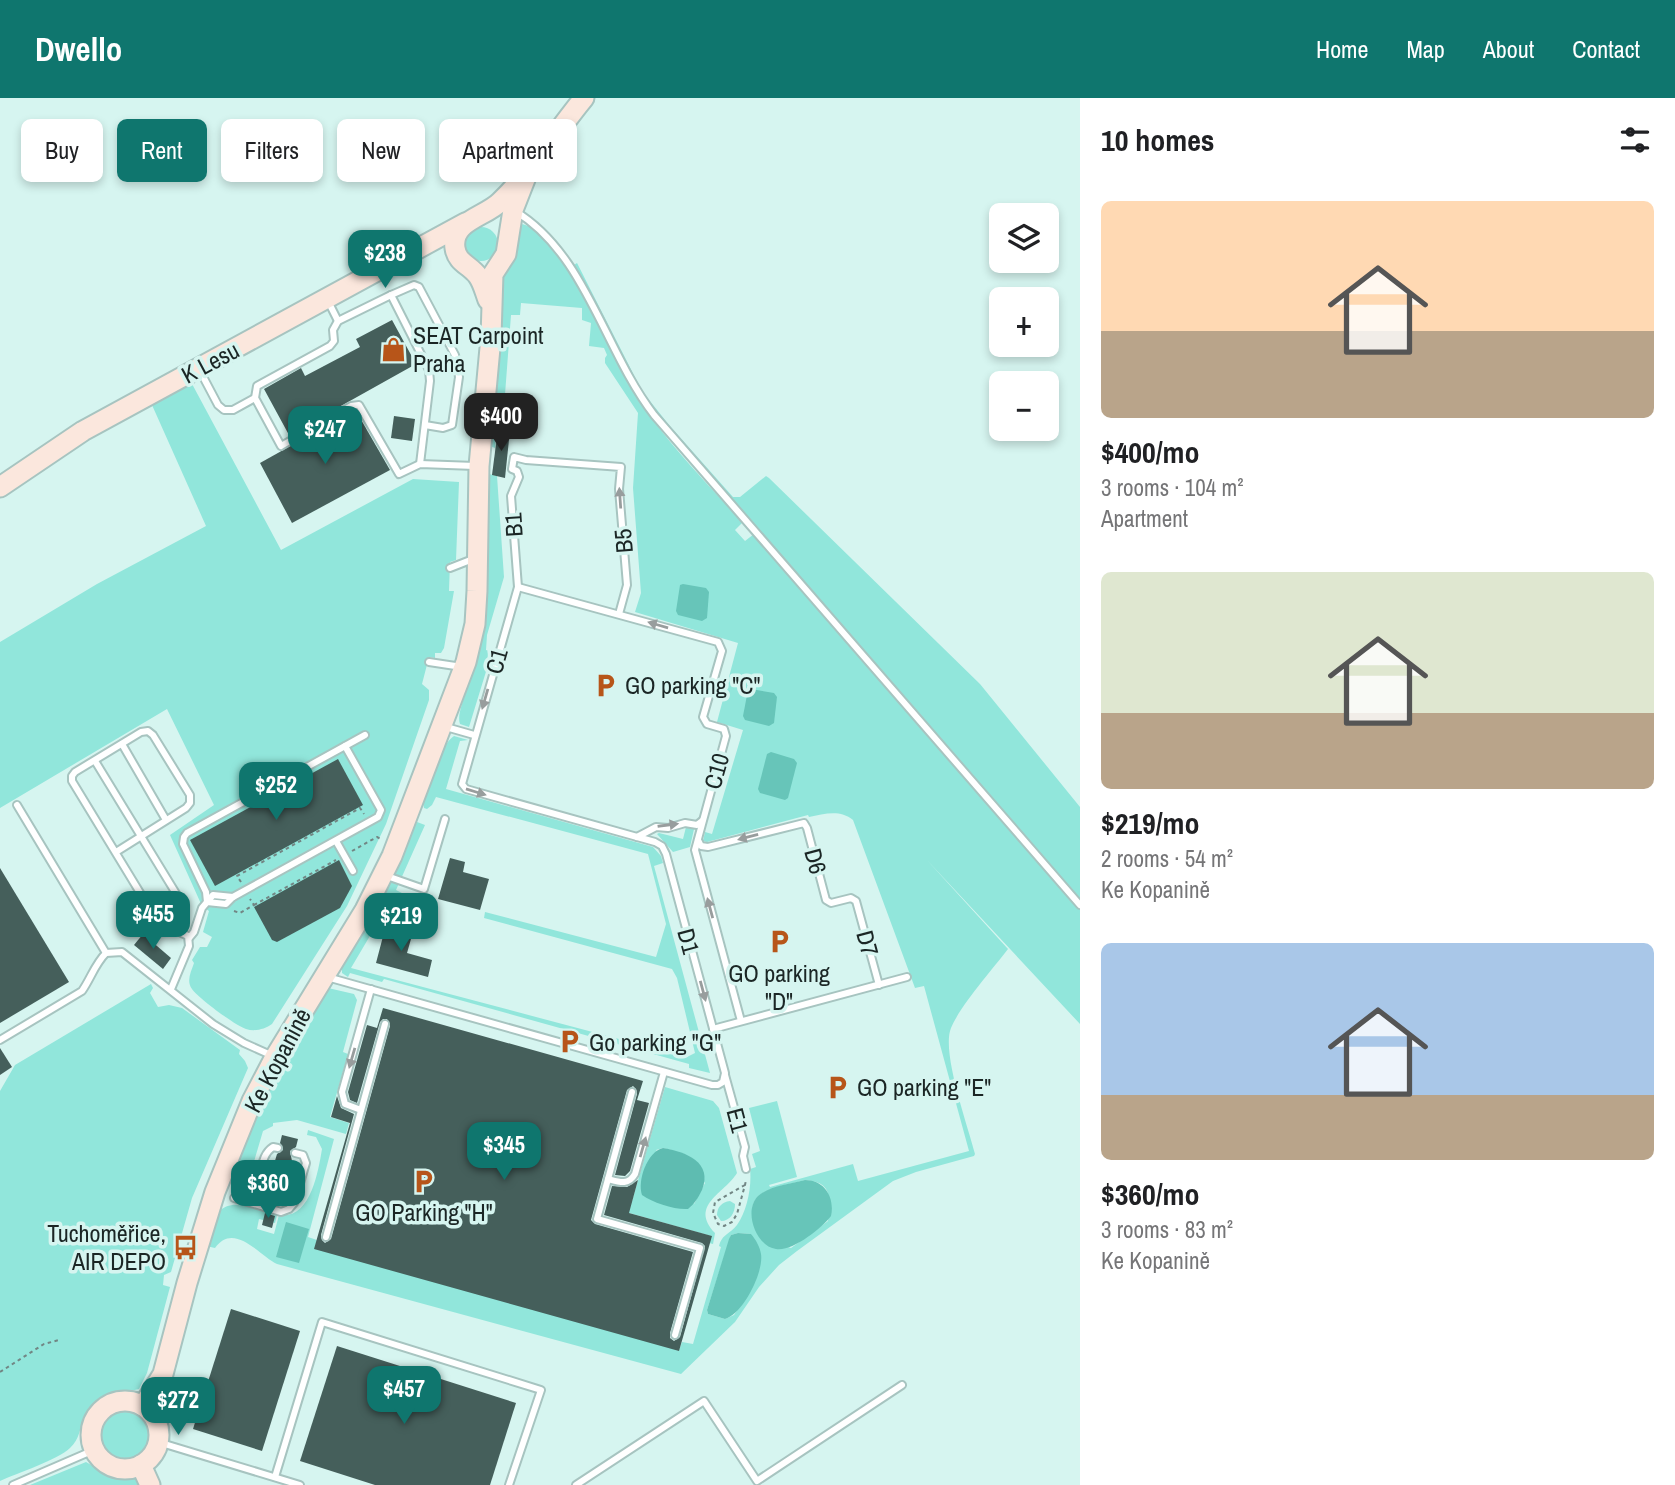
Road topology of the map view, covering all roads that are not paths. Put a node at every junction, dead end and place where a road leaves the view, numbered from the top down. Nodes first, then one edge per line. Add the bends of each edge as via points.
1 (584, 98) edge
2 (568, 119) edge
3 (518, 182) edge
4 (525, 182) edge
5 (513, 210) junction
6 (471, 220) junction
7 (425, 245) junction
8 (508, 246) junction
9 (457, 255) junction
10 (498, 265) junction
11 (472, 269) junction
12 (391, 295) junction
13 (327, 299) junction
14 (491, 308) junction
15 (338, 321) junction
16 (199, 368) junction
17 (255, 398) junction
18 (425, 425) junction
19 (420, 464) junction
20 (479, 466) junction
21 (512, 469) joint
22 (0, 487) edge
23 (478, 557) junction
24 (450, 568) dead end
25 (517, 587) junction
26 (619, 614) junction
27 (429, 662) dead end
28 (464, 667) junction
29 (442, 726) junction
30 (365, 735) dead end
31 (474, 735) junction
32 (122, 744) junction
33 (345, 746) junction
34 (95, 761) junction
35 (17, 805) dead end
36 (446, 819) dead end
37 (166, 820) junction
38 (702, 821) junction
39 (141, 836) junction
40 (635, 837) junction
41 (698, 839) junction
42 (336, 841) junction
43 (116, 852) junction
44 (353, 871) dead end
45 (382, 875) junction
46 (180, 901) dead end
47 (856, 901) joint
48 (207, 902) junction
49 (1080, 905) edge
50 (189, 938) junction
51 (106, 953) junction
52 (324, 976) junction
53 (907, 977) dead end
54 (879, 985) junction
55 (171, 989) junction
56 (371, 989) junction
57 (741, 1021) junction
58 (385, 1024) dead end
59 (713, 1029) junction
60 (0, 1040) edge
61 (275, 1057) junction
62 (664, 1072) junction
63 (725, 1076) junction
64 (632, 1092) dead end
65 (361, 1110) junction
66 (278, 1148) dead end
67 (295, 1153) dead end
68 (270, 1161) dead end
69 (263, 1165) junction
70 (291, 1166) dead end
71 (747, 1168) road end
72 (266, 1175) dead end
73 (302, 1177) junction
74 (259, 1179) junction
75 (608, 1179) junction
76 (287, 1181) dead end
77 (298, 1192) junction
78 (224, 1195) junction
79 (326, 1237) dead end
80 (676, 1335) dead end
81 (902, 1385) dead end
82 (143, 1406) junction
83 (158, 1442) junction
84 (94, 1450) junction
85 (141, 1465) junction
86 (275, 1478) junction
87 (13, 1485) edge
88 (150, 1485) edge
89 (300, 1485) edge
90 (509, 1485) edge
91 (576, 1485) edge

1 - 2 street
3 - 6 street, K Lesu via 501,201
4 - 5 street
5 - 8 street
5 - 49 lane via 537,225 563,255 629,379 654,415
6 - 7 street, K Lesu
6 - 8 street via 493,220 505,231
6 - 9 street via 456,234
7 - 9 street via 442,246
7 - 13 street, K Lesu
8 - 10 street
9 - 11 street
10 - 11 street via 486,271
10 - 14 street, Ke Kopanině
11 - 14 street
12 - 15 lane
12 - 18 lane via 429,370
12 - 18 lane via 409,286 418,288 458,366 452,425
13 - 15 lane
13 - 16 street, K Lesu
14 - 20 street, Ke Kopanině
15 - 17 lane via 330,346 257,386
16 - 17 lane via 224,410
16 - 22 street, K Lesu via 83,431
17 - 19 lane via 281,446 359,405 399,474
18 - 19 lane
19 - 20 lane
20 - 23 street, Ke Kopanině
21 - 25 lane, B1 via 519,477 511,496
26 -> 21 lane, B5 via 627,585 621,467 514,457
23 - 24 lane
23 - 28 street, Ke Kopanině via 475,624
25 - 26 lane
25 -> 31 lane, C1
38 -> 26 lane, C10 via 726,736 724,729 707,724 704,717 722,648 718,642
27 - 28 lane
28 - 29 street, Ke Kopanině
29 - 31 lane
29 - 45 street, Ke Kopanině
30 - 33 lane
31 -> 40 lane, C1 via 461,781 464,788
32 - 34 lane
32 - 37 lane
32 - 37 lane via 148,731 190,796 186,808
33 - 42 lane via 381,810 369,824
33 - 48 lane via 187,833 183,844
34 - 39 lane
34 - 43 lane via 75,772 72,781
35 - 51 lane
36 - 45 lane via 424,889
37 - 39 lane
40 -> 38 lane via 656,827
38 - 41 lane, C10
39 - 43 lane
39 - 46 lane
40 -> 59 lane, D1 via 659,844 666,854
47 -> 41 lane, D6 via 827,900 804,823 708,848
57 -> 41 lane, C10 via 696,853
42 - 44 lane
42 - 48 lane via 226,904
43 - 50 lane via 156,919
45 - 52 street, Ke Kopanině
47 - 54 lane, D7
48 - 50 lane
50 - 55 lane
51 - 55 lane via 122,952
51 - 60 lane via 82,990
52 - 56 lane
52 - 61 street, Ke Kopanině
53 - 54 lane
54 - 57 lane
55 - 61 lane via 213,1024
56 - 62 lane
56 -> 65 lane via 342,1096 348,1106
57 - 59 lane
58 - 65 lane
59 - 63 lane, E1
61 - 78 street, Ke Kopanině via 252,1101
62 - 63 lane via 715,1086
75 -> 62 lane via 624,1183 635,1174
63 - 71 lane, E1
64 - 75 lane
65 - 79 lane
66 - 69 lane via 268,1150
67 - 73 lane via 305,1158
68 - 69 lane
69 - 74 lane
70 - 73 lane via 299,1169
72 - 74 lane
73 - 77 lane
74 - 78 lane via 246,1195
75 - 80 lane via 597,1219 700,1248
76 - 77 lane via 295,1184
77 - 78 lane via 292,1206 281,1212
78 - 82 street, Ke Kopanině via 187,1283 167,1363
81 - 91 lane via 757,1481 704,1401
82 - 83 street via 157,1424
82 - 84 street via 125,1401 103,1409 91,1431
83 - 85 street
83 - 86 lane
84 - 85 street via 115,1467
84 - 87 lane
85 - 88 street
86 - 89 lane
86 - 90 lane via 322,1322 541,1390

